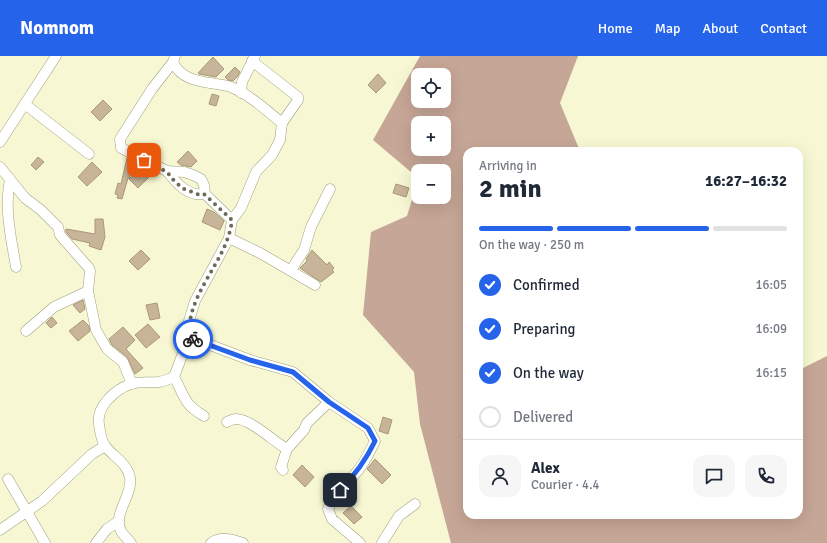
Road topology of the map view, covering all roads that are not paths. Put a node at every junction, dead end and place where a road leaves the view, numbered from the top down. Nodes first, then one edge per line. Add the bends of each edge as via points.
1 (55, 56) edge
2 (254, 58) edge
3 (174, 59) edge
4 (241, 93) junction
5 (26, 105) junction
6 (282, 123) junction
7 (0, 142) edge
8 (89, 154) dead end
9 (0, 167) edge
10 (167, 172) junction
11 (10, 178) junction
12 (330, 189) dead end
13 (204, 194) junction
14 (232, 220) junction
15 (229, 238) junction
16 (16, 268) dead end
17 (291, 270) junction
18 (315, 285) dead end
19 (88, 291) junction
20 (26, 331) dead end
21 (189, 337) junction
22 (174, 377) junction
23 (132, 384) junction
24 (329, 402) junction
25 (204, 416) dead end
26 (227, 422) dead end
27 (105, 446) junction
28 (287, 449) junction
29 (283, 470) dead end
30 (8, 479) dead end
31 (415, 504) dead end
32 (26, 512) junction
33 (119, 521) junction
34 (0, 530) edge
35 (45, 543) edge
36 (96, 543) edge
37 (131, 543) edge
38 (212, 543) edge
39 (243, 543) edge
40 (360, 543) edge
41 (382, 543) edge

1 - 5 street
2 - 4 street via 242,82
2 - 6 street via 298,97
3 - 4 street via 176,68 202,83 230,87
3 - 10 street via 152,89 119,144 121,148
4 - 6 street
5 - 7 street
5 - 8 street
6 - 14 street via 280,140 272,155 256,172 241,208
9 - 11 street
10 - 13 street via 184,189
10 - 13 street via 184,172 201,179
11 - 16 street via 7,192 9,226
11 - 19 street via 24,198 41,210 58,228 60,235 89,268
12 - 17 street via 311,227 304,250
13 - 14 street
14 - 15 street
15 - 17 street
15 - 21 street via 195,301 188,324
17 - 18 street
19 - 20 street via 54,306
19 - 23 street via 96,330 107,349 124,362
21 - 22 street
21 - 24 street via 243,358 293,372
22 - 23 street via 160,382
22 - 25 street via 184,400
23 - 27 street via 110,397 101,411 98,420
24 - 28 street
24 - 40 street via 368,428 375,441 359,469 333,498 328,509 332,519
26 - 28 street via 236,419 250,425
27 - 32 street via 92,454 42,501
27 - 33 street via 129,472 131,480
28 - 29 street via 281,462
30 - 32 street
31 - 41 street via 399,516
32 - 34 street
32 - 35 street
33 - 36 street
33 - 37 street via 120,530
38 - 39 street via 218,538 234,539

